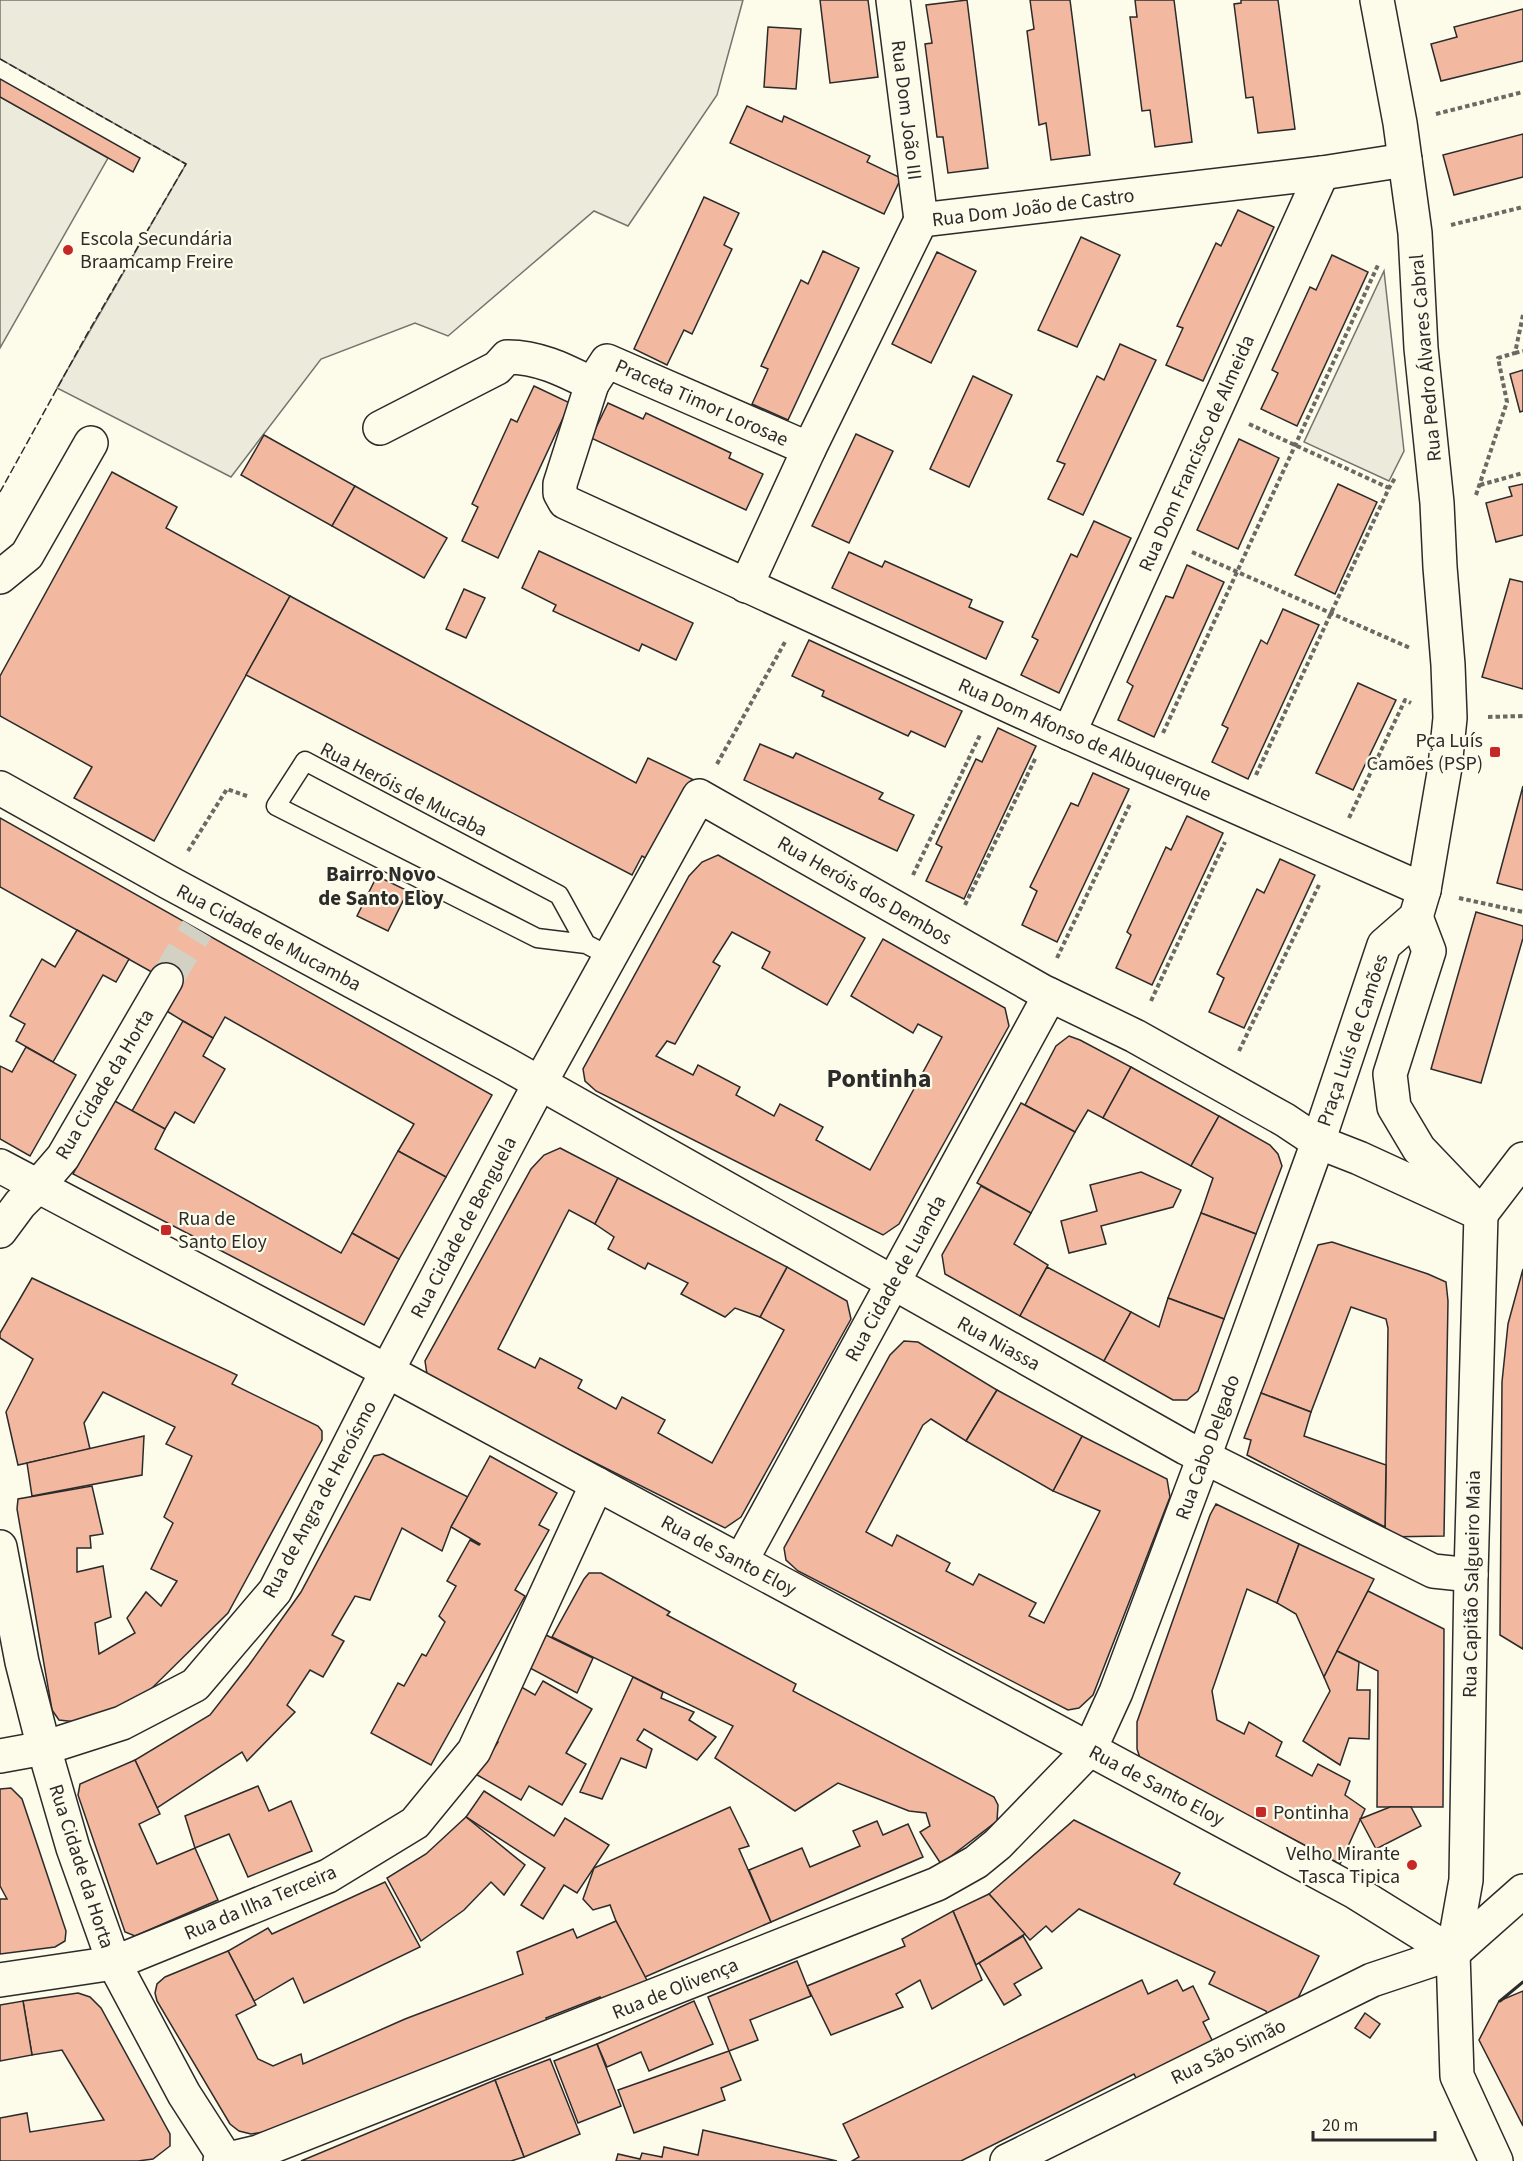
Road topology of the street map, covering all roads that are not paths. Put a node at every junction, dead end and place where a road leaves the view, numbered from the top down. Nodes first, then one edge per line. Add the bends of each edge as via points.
1 (893, 0) edge
2 (1377, 0) edge
3 (1405, 160) junction
4 (1322, 173) junction
5 (921, 220) junction
6 (592, 384) junction
7 (380, 428) dead end
8 (91, 443) dead end
9 (808, 449) junction
10 (0, 577) edge
11 (746, 586) junction
12 (1060, 729) junction
13 (0, 788) edge
14 (1420, 904) junction
15 (598, 950) junction
16 (166, 980) tunnel mouth
17 (1046, 993) junction
18 (540, 1083) junction
19 (1318, 1142) junction
20 (1523, 1159) edge
21 (0, 1166) edge
22 (38, 1186) junction
23 (1481, 1214) junction
24 (0, 1231) edge
25 (893, 1283) junction
26 (387, 1371) junction
27 (1204, 1457) junction
28 (597, 1484) junction
29 (0, 1547) edge
30 (741, 1561) junction
31 (1471, 1575) junction
32 (44, 1748) junction
33 (1090, 1749) junction
34 (0, 1756) edge
35 (1523, 1891) edge
36 (1453, 1953) junction
37 (114, 1963) junction
38 (0, 1980) edge
39 (1496, 2160) edge
40 (225, 2161) edge
41 (1007, 2161) edge

1 - 5 street, Rua Dom João III
2 - 3 street, Rua Pedro Álvares Cabral
3 - 4 street, Rua Dom João de Castro
3 - 14 street, Rua Pedro Álvares Cabral via 1415,233 1421,348 1437,502 1450,718
4 - 5 street, Rua Dom João de Castro
4 - 12 street, Rua Dom Francisco de Almeida via 1158,537
5 - 9 street, Rua Dom João de Castro
6 - 7 street, Praceta Timor Lorosae via 555,365 507,357 497,368
6 - 9 street, Praceta Timor Lorosae via 607,361
6 - 11 street, Rua Dom Afonso de Albuquerque via 560,484 565,502
8 - 10 street via 27,555
9 - 11 street, Rua Dom João de Castro
11 - 12 street, Rua Dom Afonso de Albuquerque
12 - 14 street, Rua Dom Afonso de Albuquerque via 1240,808
13 - 18 street, Rua Cidade de Mucamba via 168,882 204,917
14 - 19 street, Praça Luís de Camões via 1384,945
14 - 23 street via 1428,951 1390,1074 1394,1107 1419,1149
15 - 15 lane, Rua Heróis de Mucaba via 559,896 305,761 276,806 537,938
15 - 17 street, Rua Heróis dos Dembos via 699,796
15 - 18 street
16 - 22 street, Rua Cidade da Horta via 63,1157
17 - 19 street, Rua Heróis dos Dembos via 1135,1036
17 - 25 street, Rua Cidade de Luanda
18 - 25 street, Rua Niassa
18 - 26 street, Rua Cidade de Benguela
19 - 23 street, Praça Luís de Camões
19 - 27 street, Rua Cabo Delgado
20 - 23 street
21 - 22 street, Rua de Santo Eloy
22 - 24 street, Rua Cidade da Horta
22 - 26 street, Rua de Santo Eloy
23 - 31 street, Rua Capitão Salgueiro Maia
25 - 27 street, Rua Niassa
25 - 30 street, Rua Cidade de Luanda
26 - 28 street, Rua de Santo Eloy
26 - 32 street, Rua de Angra de Heroísmo via 275,1591 195,1685 122,1723
27 - 31 street, Rua Niassa via 1433,1570
27 - 33 street, Rua Cabo Delgado via 1116,1692
28 - 30 street, Rua de Santo Eloy
28 - 37 street, Rua da Ilha Terceira via 474,1751 415,1823 328,1876
29 - 32 street, Rua Cidade da Horta via 22,1662
30 - 33 street, Rua de Santo Eloy
31 - 36 street, Rua Capitão Salgueiro Maia via 1466,1880
32 - 34 street, Rua de Angra de Heroísmo
32 - 37 street, Rua Cidade da Horta via 73,1848
33 - 36 street, Rua de Santo Eloy via 1355,1892
33 - 40 street, Rua de Olivença via 998,1844 937,1884 258,2152
35 - 36 street
36 - 39 street, Rua Capitão Salgueiro Maia via 1456,2076
36 - 41 street, Rua São Simão via 1372,1980
37 - 38 street, Rua da Ilha Terceira
37 - 40 street, Rua Cidade da Horta via 184,2094

